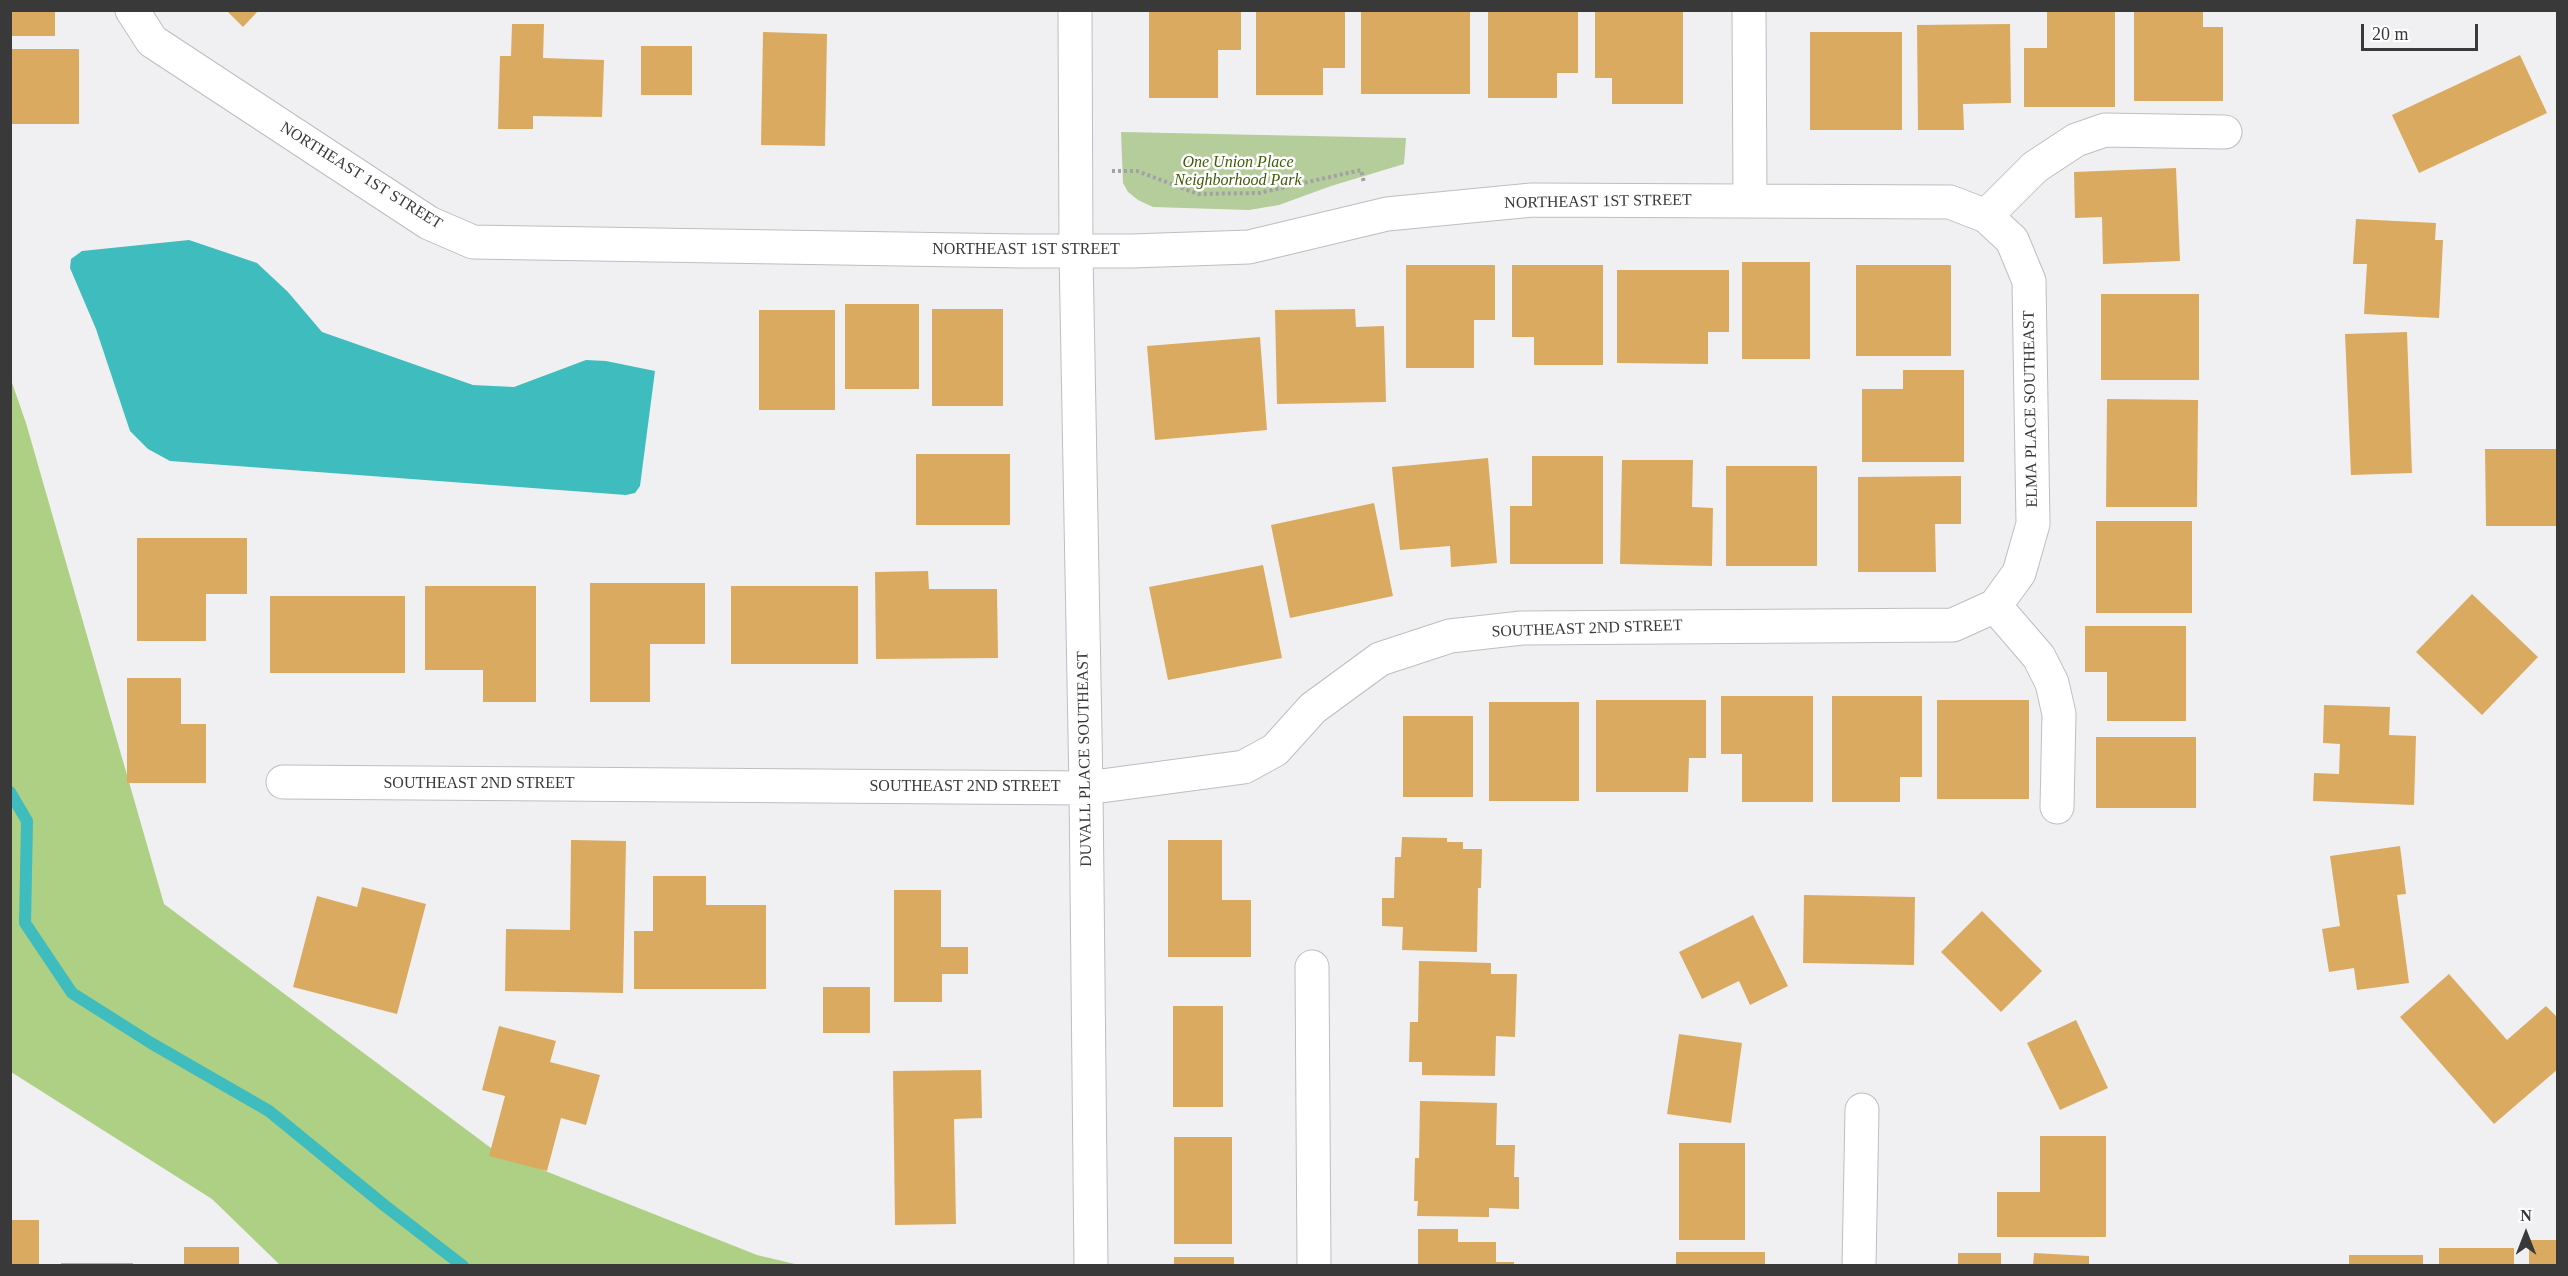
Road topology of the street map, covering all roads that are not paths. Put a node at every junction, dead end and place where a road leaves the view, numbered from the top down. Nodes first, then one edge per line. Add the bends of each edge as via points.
1 (1075, 10) edge
2 (1749, 10) edge
3 (132, 12) edge
4 (2224, 132) dead end
5 (1750, 199) junction
6 (1986, 216) junction
7 (1076, 252) junction
8 (1995, 606) junction
9 (283, 782) dead end
10 (1086, 788) junction
11 (2056, 807) dead end
12 (1312, 967) dead end
13 (1862, 1110) dead end
14 (1091, 1266) edge
15 (1314, 1266) edge
16 (1859, 1266) edge

1 - 7 street, DUVALL PLACE SOUTHEAST
2 - 5 street
3 - 7 street, NORTHEAST 1ST STREET via 152,41 429,223 473,242
4 - 6 street via 2105,130 2076,140 2035,167
5 - 6 street, NORTHEAST 1ST STREET via 1950,202
5 - 7 street, NORTHEAST 1ST STREET via 1532,200 1372,218 1249,247
6 - 8 street, ELMA PLACE SOUTHEAST via 2012,240 2029,281 2033,524 2019,573
7 - 10 street, DUVALL PLACE SOUTHEAST
8 - 10 street, SOUTHEAST 2ND STREET via 1953,625 1522,628 1450,636 1380,659 1313,708 1275,750 1244,767
8 - 11 street via 2039,657 2052,683 2059,714
9 - 10 street, SOUTHEAST 2ND STREET
10 - 14 street, DUVALL PLACE SOUTHEAST
12 - 15 street
13 - 16 street

